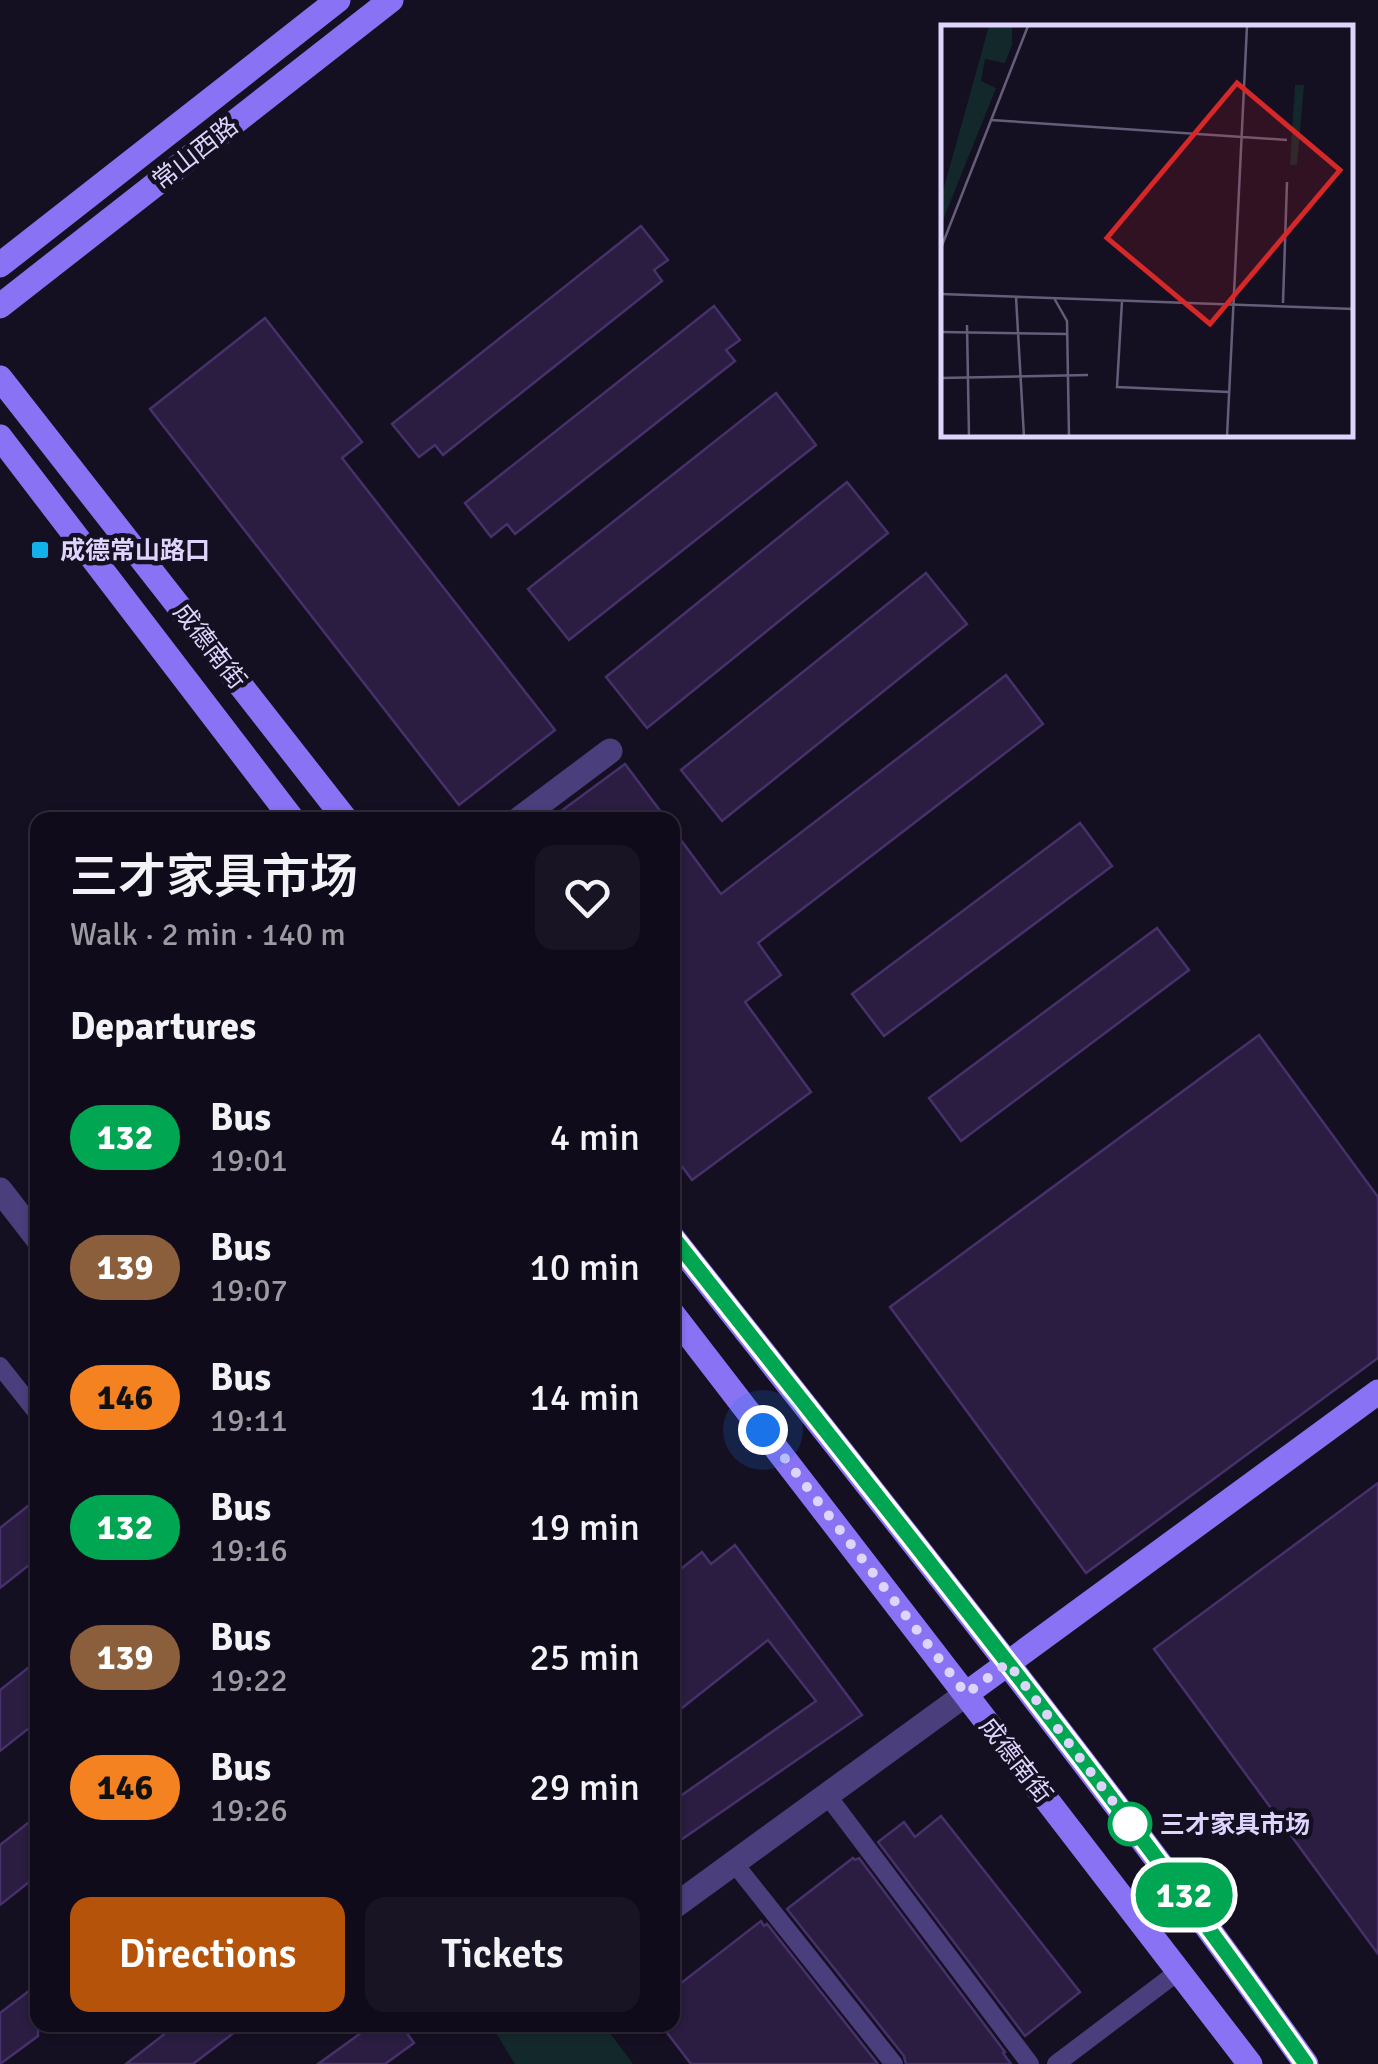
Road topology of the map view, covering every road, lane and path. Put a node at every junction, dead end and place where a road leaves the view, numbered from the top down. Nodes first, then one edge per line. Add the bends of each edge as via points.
1 (338, 0) edge
2 (390, 0) edge
3 (0, 264) edge
4 (0, 306) edge
5 (0, 378) edge
6 (0, 437) edge
7 (610, 751) dead end
8 (287, 812) edge
9 (340, 812) edge
10 (529, 812) edge
11 (0, 1190) edge
12 (30, 1229) edge
13 (680, 1246) edge
14 (680, 1323) edge
15 (0, 1366) edge
16 (1378, 1392) edge
17 (30, 1404) edge
18 (1008, 1663) junction
19 (966, 1694) junction
20 (826, 1795) junction
21 (734, 1863) junction
22 (680, 1902) edge
23 (1179, 1971) junction
24 (894, 2064) edge
25 (1030, 2064) edge
26 (1056, 2064) edge
27 (1250, 2064) edge
28 (1306, 2064) edge

1 - 3 main road, 常山西路
2 - 4 main road, 常山西路
5 - 9 main road, 成德南街
6 - 8 main road, 成德南街
7 - 10 street
11 - 12 street
13 - 18 main road, 成德南街
14 - 19 main road, 成德南街
15 - 17 lane
16 - 18 main road
18 - 19 main road
18 - 28 main road, 成德南街
19 - 20 street
19 - 23 main road, 成德南街
20 - 21 street
20 - 25 lane
21 - 22 street
21 - 24 lane
23 - 26 lane
23 - 27 main road, 成德南街

